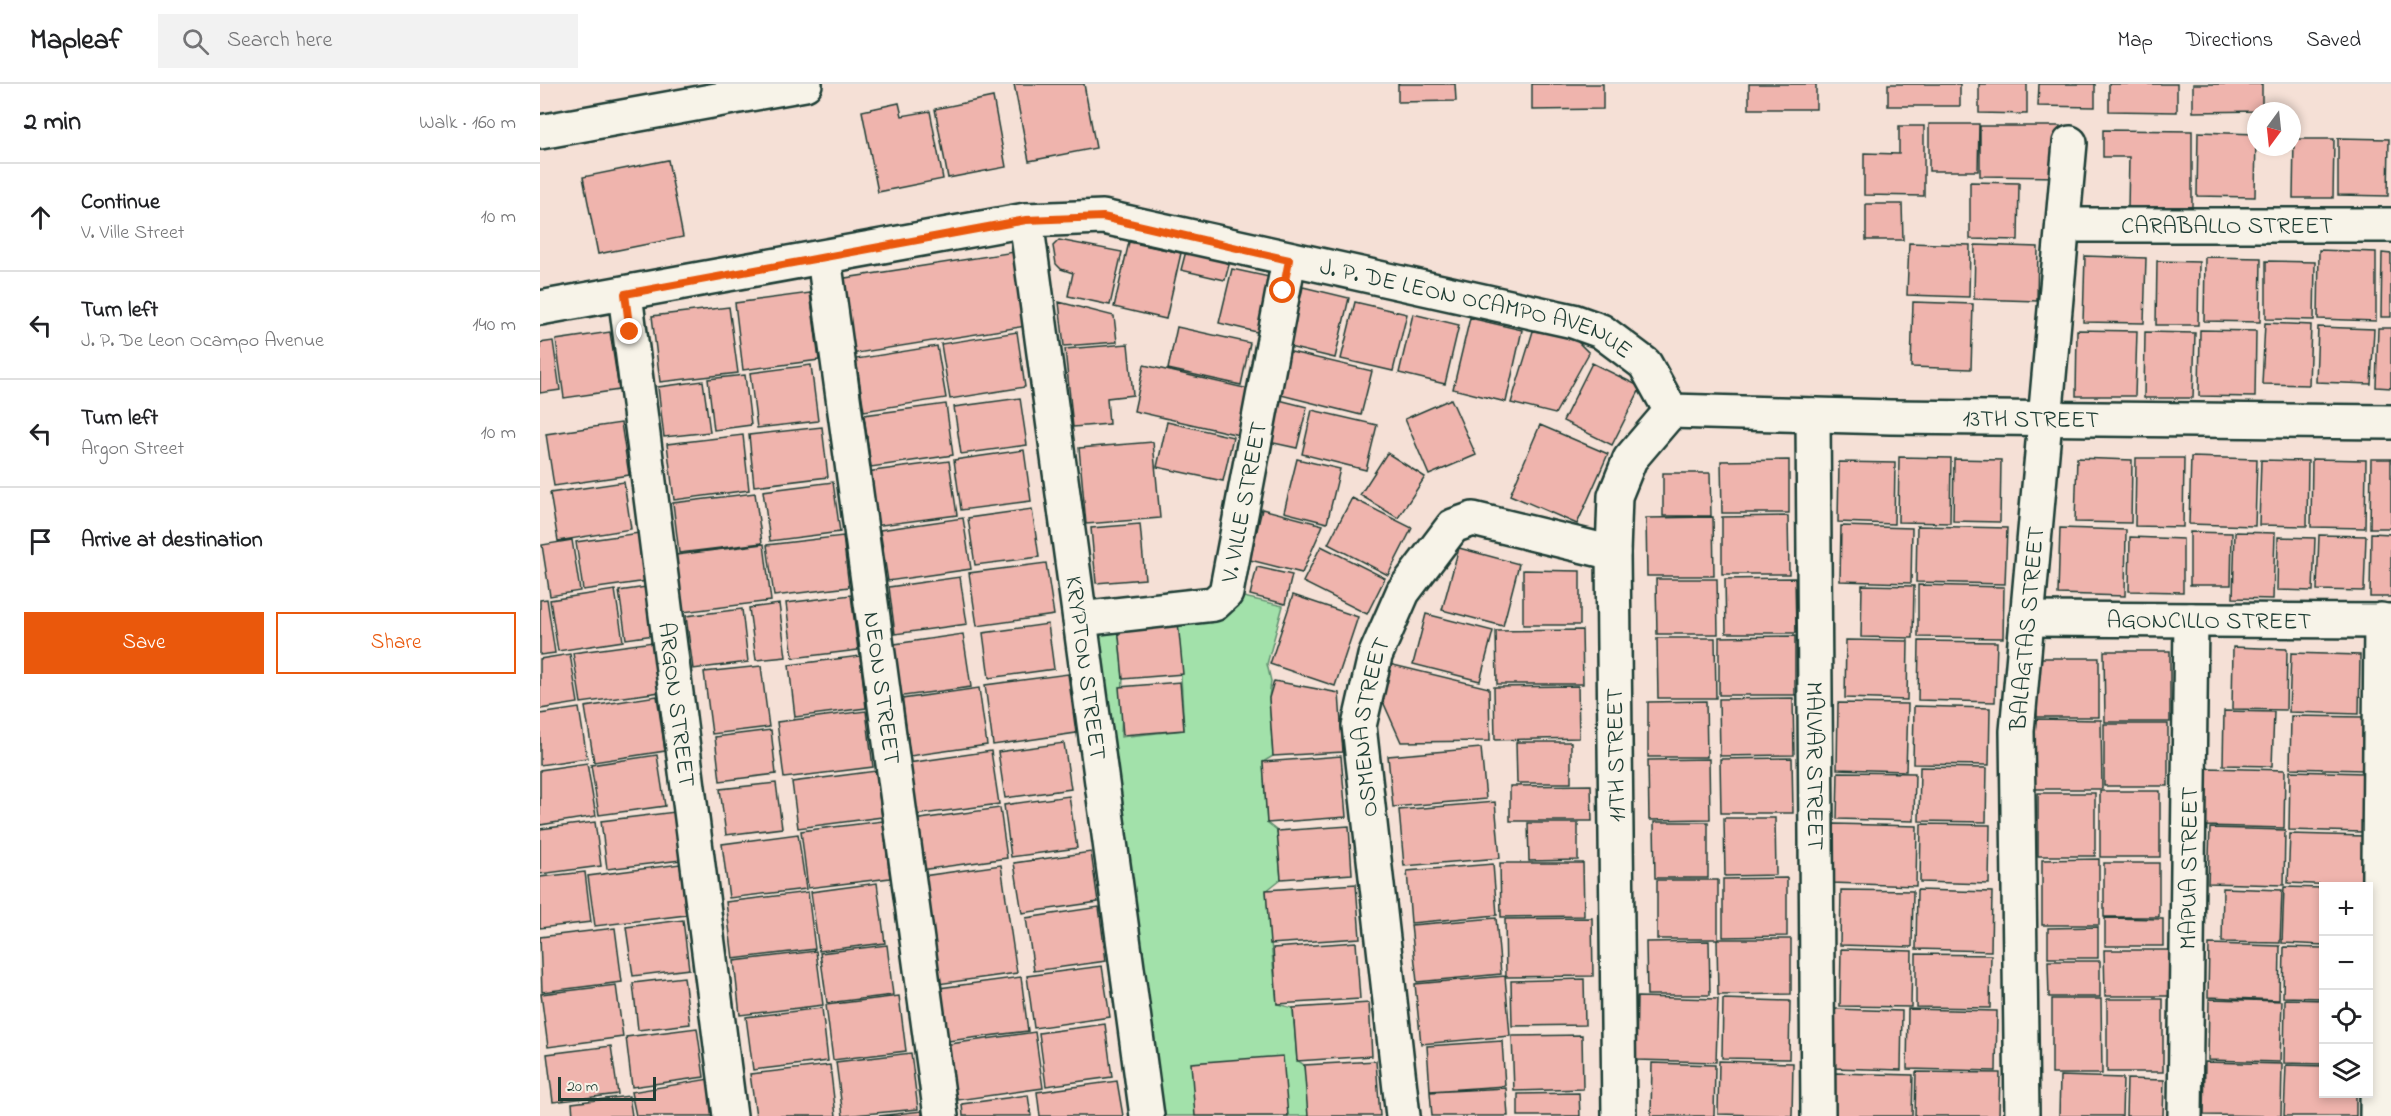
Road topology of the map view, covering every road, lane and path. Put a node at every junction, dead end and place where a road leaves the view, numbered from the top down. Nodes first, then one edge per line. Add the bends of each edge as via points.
1 (805, 84) edge
2 (693, 94) edge
3 (540, 132) edge
4 (2070, 143) dead end
5 (1026, 220) junction
6 (2063, 225) junction
7 (2391, 225) edge
8 (824, 258) junction
9 (1289, 260) junction
10 (625, 294) junction
11 (540, 308) edge
12 (1671, 411) junction
13 (1813, 415) junction
14 (2043, 419) junction
15 (2391, 422) edge
16 (1613, 553) junction
17 (1080, 619) junction
18 (2026, 619) junction
19 (2191, 620) junction
20 (2386, 621) edge
21 (730, 1116) edge
22 (941, 1116) edge
23 (1147, 1116) edge
24 (1403, 1116) edge
25 (1619, 1116) edge
26 (1818, 1116) edge
27 (2022, 1116) edge
28 (2185, 1116) edge
29 (2377, 1116) edge

1 - 2 street
2 - 3 street
4 - 6 street, BALAGTAS STREET
5 - 8 street, J. P. DE LEON OCAMPO AVENUE
5 - 9 street, J. P. DE LEON OCAMPO AVENUE via 1103,217
5 - 17 street, KRYPTON STREET
6 - 7 street, CARABALLO STREET
6 - 14 street, BALAGTAS STREET
8 - 10 street, J. P. DE LEON OCAMPO AVENUE
8 - 22 street, NEON STREET
9 - 12 street, J. P. DE LEON OCAMPO AVENUE via 1573,321 1601,331 1645,364
9 - 17 street, V. VILLE STREET via 1226,593 1214,604
10 - 11 street, J. P. DE LEON OCAMPO AVENUE
10 - 21 street, ARGON STREET
12 - 13 street, 13TH STREET
12 - 16 street, 11TH STREET via 1630,459 1616,496
13 - 14 street, 13TH STREET
13 - 26 street, MALVAR STREET
14 - 15 street, 13TH STREET
14 - 18 street, BALAGTAS STREET
16 - 24 street, OSMENA STREET via 1473,519 1453,526 1402,592 1375,656 1359,726
16 - 25 street, 11TH STREET
17 - 23 street, KRYPTON STREET
18 - 19 street, AGONCILLO STREET
18 - 27 street, BALAGTAS STREET via 2017,731
19 - 20 street, AGONCILLO STREET
19 - 28 street, MAPUA STREET
20 - 29 street

